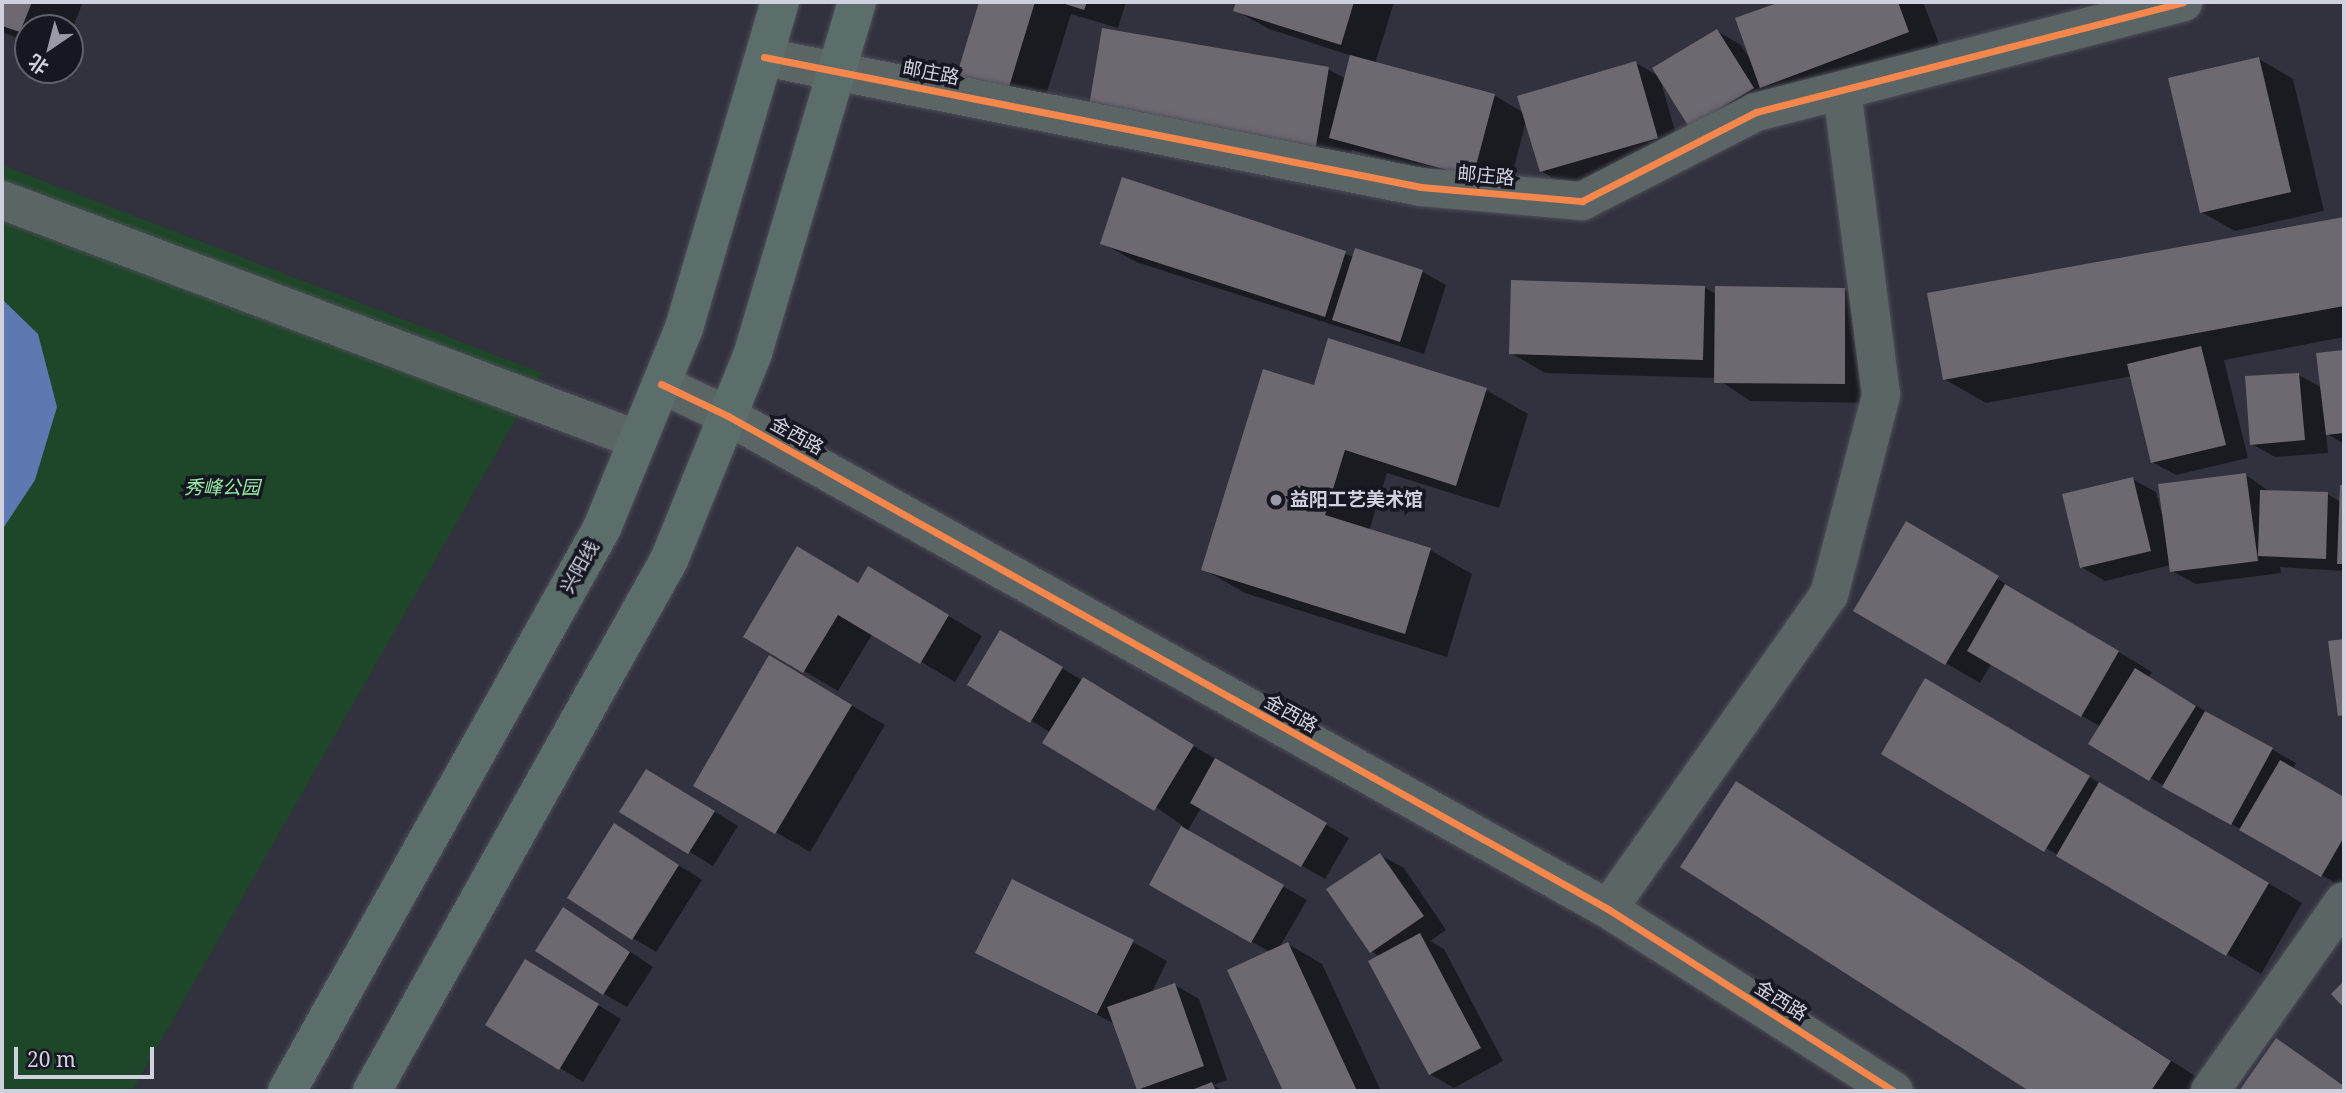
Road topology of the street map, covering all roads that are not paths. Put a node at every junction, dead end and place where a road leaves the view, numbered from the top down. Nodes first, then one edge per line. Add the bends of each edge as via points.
1 (780, 2) edge
2 (857, 2) edge
3 (2183, 2) edge
4 (764, 57) junction
5 (837, 71) junction
6 (1842, 90) junction
7 (2, 200) edge
8 (661, 383) junction
9 (728, 416) junction
10 (638, 440) junction
11 (2344, 901) edge
12 (1608, 909) junction
13 (287, 1091) edge
14 (372, 1091) edge
15 (1894, 1091) edge
16 (2210, 1091) edge

1 - 4 highway, 兴阳线
2 - 5 highway
3 - 6 street, 邮庄路
4 - 5 street, 邮庄路
4 - 8 highway, 兴阳线 via 684,328
5 - 6 street, 邮庄路 via 1421,187 1582,201 1756,112
5 - 9 highway via 753,353
6 - 12 street via 1881,395 1829,595
7 - 10 street
8 - 9 street, 金西路
8 - 10 highway, 兴阳线
9 - 12 street, 金西路
9 - 14 highway via 669,560
10 - 13 highway, 兴阳线 via 602,528
11 - 16 street
12 - 15 street, 金西路

